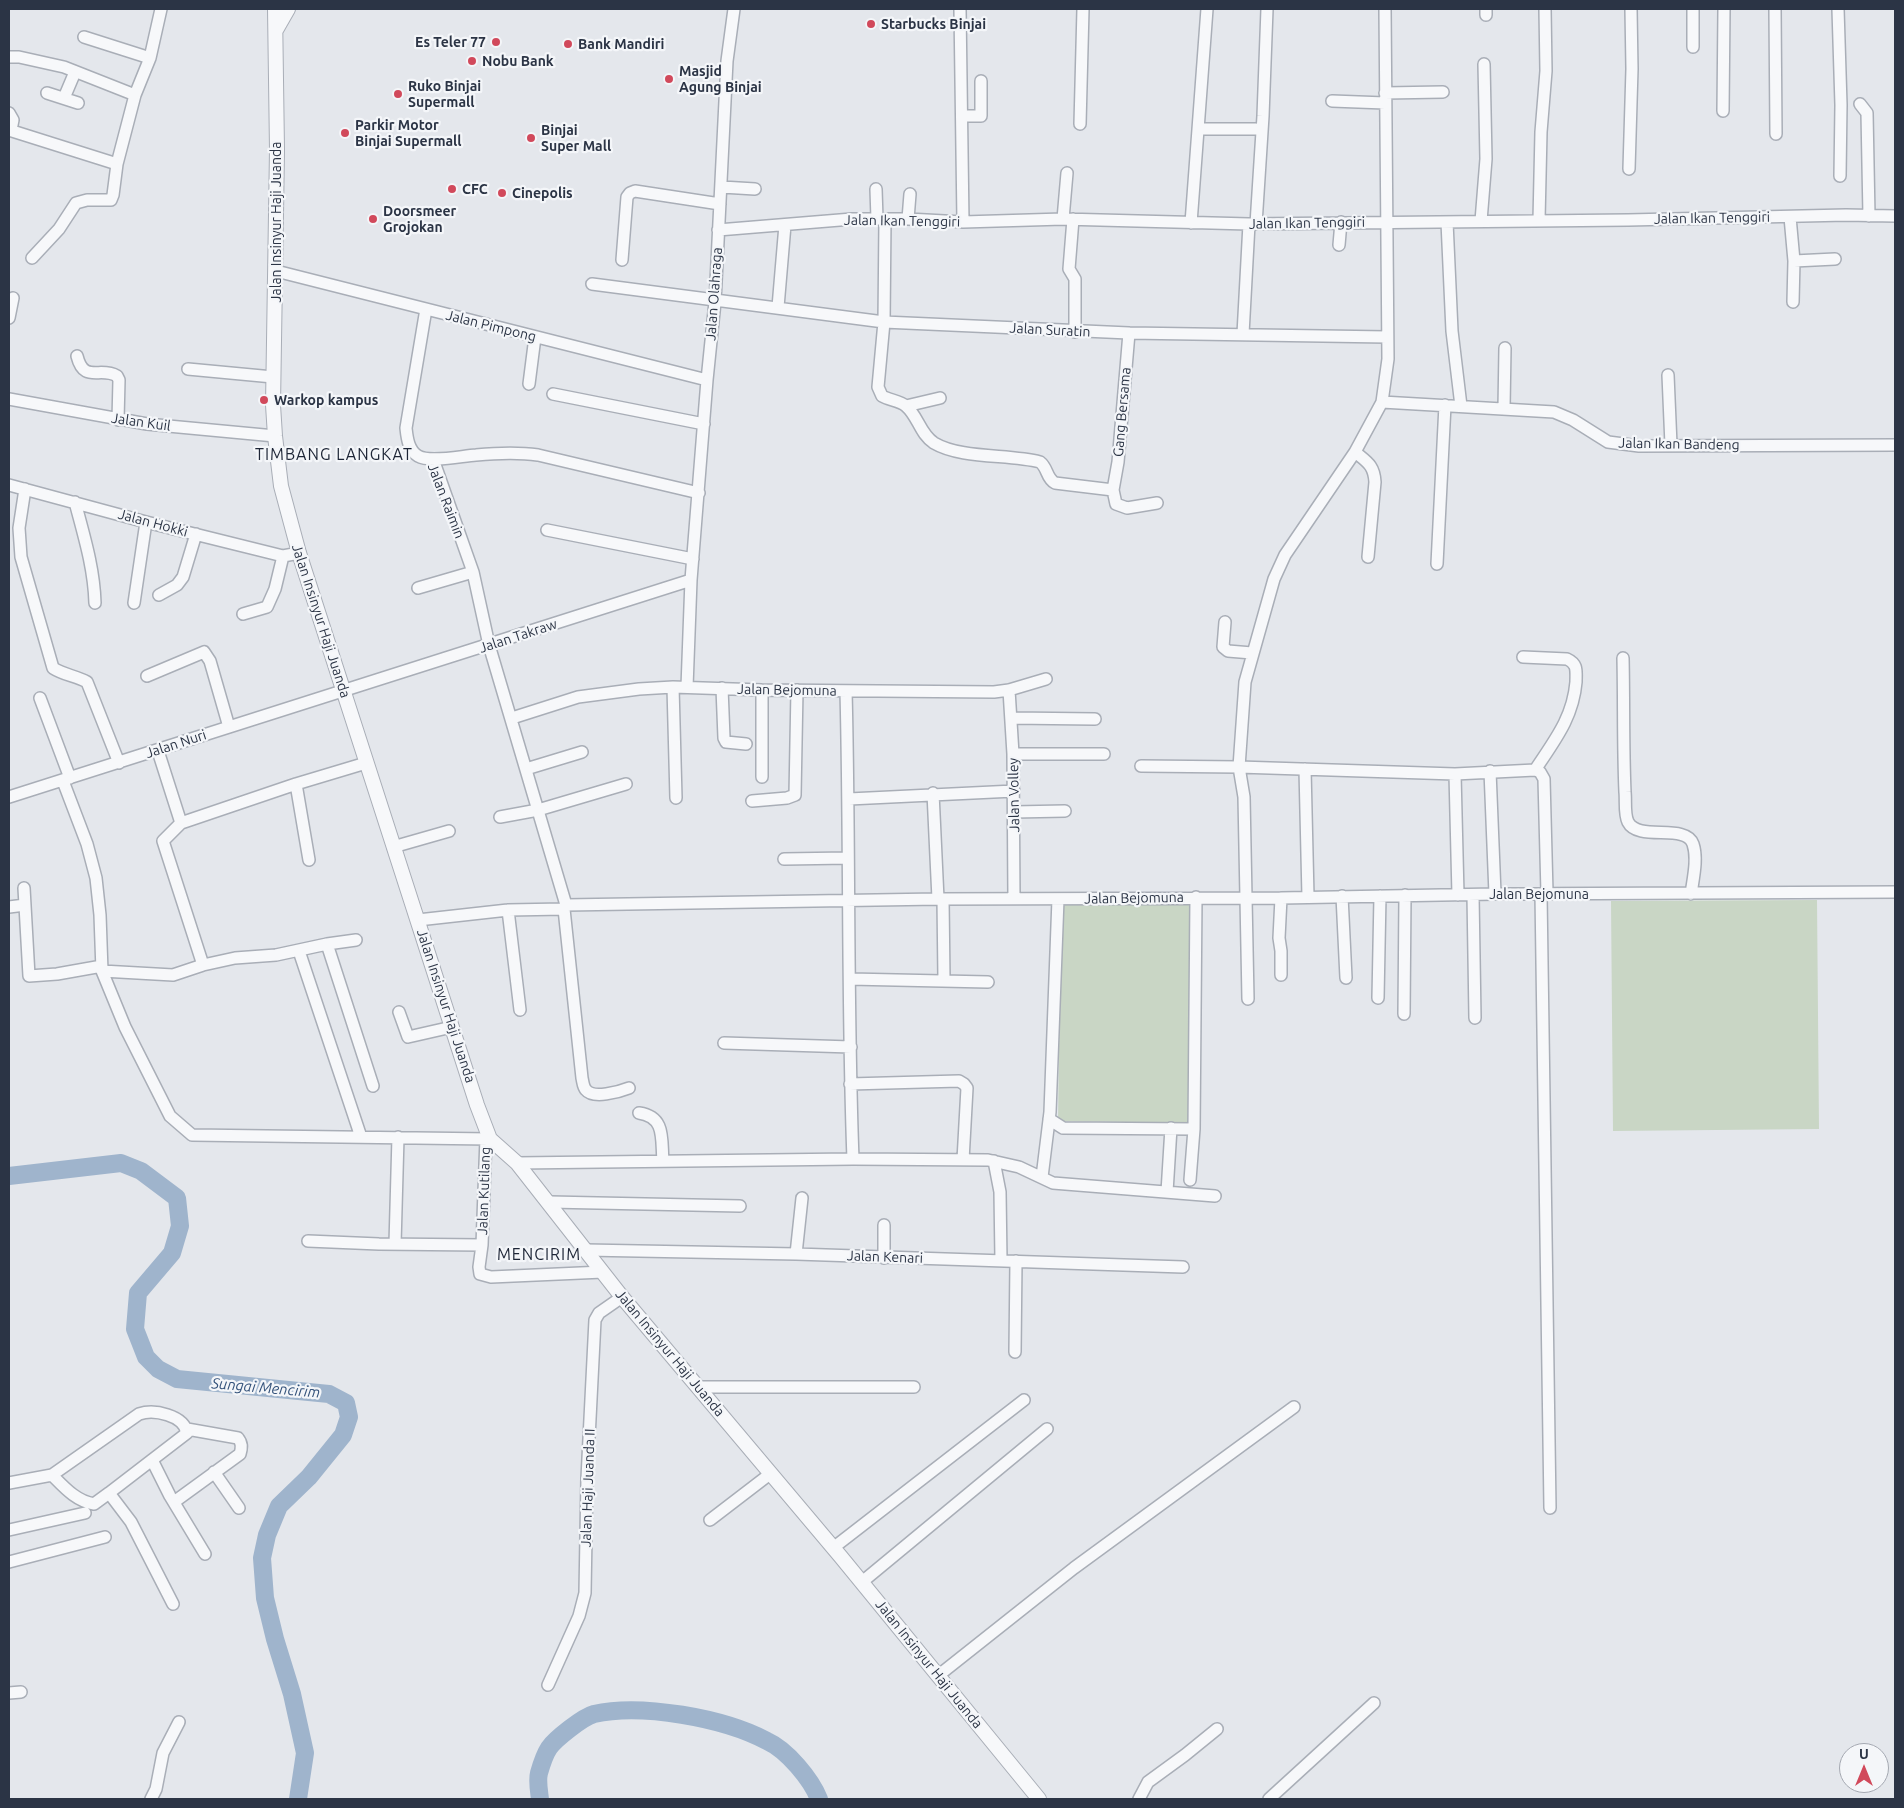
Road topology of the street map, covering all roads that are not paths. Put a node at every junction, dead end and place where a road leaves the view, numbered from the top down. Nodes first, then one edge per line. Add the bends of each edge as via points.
1 (161, 9) edge
2 (275, 9) edge
3 (288, 9) edge
4 (734, 9) edge
5 (960, 9) edge
6 (1083, 9) edge
7 (1207, 9) edge
8 (1267, 9) edge
9 (1384, 9) edge
10 (1545, 9) edge
11 (1631, 9) edge
12 (1693, 9) edge
13 (1724, 9) edge
14 (1775, 9) edge
15 (1838, 9) edge
16 (275, 33) junction
17 (84, 37) dead end
18 (1693, 47) dead end
19 (9, 57) edge
20 (150, 58) junction
21 (1484, 64) dead end
22 (75, 72) junction
23 (981, 81) dead end
24 (1443, 92) dead end
25 (47, 93) dead end
26 (135, 95) junction
27 (64, 98) junction
28 (1385, 98) junction
29 (1332, 101) dead end
30 (78, 103) dead end
31 (1860, 104) dead end
32 (1722, 111) dead end
33 (9, 113) edge
34 (962, 116) junction
35 (1080, 124) dead end
36 (1199, 128) junction
37 (1256, 129) dead end
38 (10, 130) edge
39 (1776, 134) dead end
40 (117, 164) junction
41 (1629, 169) dead end
42 (1066, 173) dead end
43 (1840, 176) dead end
44 (722, 187) junction
45 (755, 189) dead end
46 (876, 189) dead end
47 (910, 194) dead end
48 (720, 204) junction
49 (1869, 216) junction
50 (1895, 216) edge
51 (1790, 217) junction
52 (881, 219) junction
53 (908, 219) junction
54 (1068, 219) junction
55 (1539, 220) junction
56 (1481, 221) junction
57 (963, 222) junction
58 (1341, 222) junction
59 (1386, 222) junction
60 (1447, 222) junction
61 (1191, 223) junction
62 (1253, 224) junction
63 (785, 225) junction
64 (1895, 227) edge
65 (718, 230) junction
66 (1339, 245) dead end
67 (32, 258) dead end
68 (1835, 259) dead end
69 (622, 260) dead end
70 (1794, 261) junction
71 (276, 271) junction
72 (592, 284) dead end
73 (13, 298) dead end
74 (715, 302) junction
75 (1793, 302) dead end
76 (778, 307) junction
77 (426, 309) junction
78 (9, 318) edge
79 (884, 322) junction
80 (1075, 332) junction
81 (1129, 333) junction
82 (1243, 334) junction
83 (535, 337) junction
84 (1387, 337) junction
85 (1504, 348) dead end
86 (77, 356) dead end
87 (188, 370) dead end
88 (1668, 375) dead end
89 (273, 377) junction
90 (707, 380) junction
91 (529, 384) dead end
92 (552, 394) dead end
93 (940, 398) dead end
94 (9, 399) edge
95 (1382, 402) junction
96 (906, 406) junction
97 (1445, 406) junction
98 (1461, 406) junction
99 (1504, 408) junction
100 (118, 420) junction
101 (704, 424) junction
102 (275, 436) junction
103 (1671, 445) junction
104 (1895, 445) edge
105 (1355, 452) junction
106 (433, 459) junction
107 (9, 485) edge
108 (25, 489) junction
109 (1112, 490) junction
110 (698, 493) junction
111 (75, 502) junction
112 (1157, 503) dead end
113 (146, 522) junction
114 (547, 530) dead end
115 (196, 534) junction
116 (298, 553) junction
117 (283, 556) junction
118 (1368, 557) dead end
119 (693, 559) junction
120 (1437, 564) dead end
121 (473, 572) junction
122 (691, 580) junction
123 (418, 588) dead end
124 (159, 596) dead end
125 (94, 603) dead end
126 (134, 603) dead end
127 (243, 614) dead end
128 (1225, 622) dead end
129 (489, 645) junction
130 (1252, 653) junction
131 (1524, 657) dead end
132 (1623, 658) dead end
133 (147, 676) dead end
134 (1046, 680) dead end
135 (674, 687) junction
136 (687, 687) junction
137 (722, 688) junction
138 (762, 690) junction
139 (797, 690) junction
140 (1009, 690) junction
141 (846, 691) junction
142 (344, 692) junction
143 (40, 698) dead end
144 (512, 718) junction
145 (1011, 718) junction
146 (1095, 719) dead end
147 (229, 727) junction
148 (746, 744) dead end
149 (158, 750) junction
150 (582, 752) dead end
151 (1013, 754) junction
152 (1104, 754) dead end
153 (119, 763) junction
154 (366, 763) junction
155 (1141, 766) dead end
156 (1239, 767) junction
157 (526, 769) junction
158 (1305, 769) junction
159 (1535, 770) junction
160 (1490, 771) junction
161 (1455, 774) junction
162 (762, 776) dead end
163 (66, 780) junction
164 (296, 784) junction
165 (626, 784) dead end
166 (1014, 791) junction
167 (933, 793) junction
168 (9, 797) edge
169 (676, 798) dead end
170 (848, 798) junction
171 (752, 801) dead end
172 (538, 810) junction
173 (1064, 811) dead end
174 (1014, 812) junction
175 (500, 817) dead end
176 (181, 823) junction
177 (449, 831) dead end
178 (393, 847) junction
179 (848, 858) junction
180 (784, 859) dead end
181 (309, 860) dead end
182 (24, 888) dead end
183 (1895, 892) edge
184 (1495, 894) junction
185 (1544, 894) junction
186 (1692, 894) junction
187 (1405, 895) junction
188 (1458, 895) junction
189 (1473, 895) junction
190 (1342, 896) junction
191 (1380, 896) junction
192 (1196, 897) junction
193 (1247, 897) junction
194 (1308, 897) junction
195 (1281, 898) junction
196 (940, 899) junction
197 (1014, 899) junction
198 (1058, 899) junction
199 (848, 901) junction
200 (25, 906) junction
201 (9, 907) edge
202 (565, 907) junction
203 (508, 910) junction
204 (418, 920) junction
205 (356, 940) dead end
206 (327, 944) junction
207 (299, 951) junction
208 (203, 965) junction
209 (102, 969) junction
210 (1281, 975) dead end
211 (1346, 978) dead end
212 (850, 979) junction
213 (944, 980) junction
214 (988, 982) dead end
215 (1378, 998) dead end
216 (1248, 999) dead end
217 (520, 1010) dead end
218 (399, 1012) dead end
219 (1404, 1014) dead end
220 (1475, 1018) dead end
221 (452, 1026) junction
222 (724, 1042) dead end
223 (851, 1046) junction
224 (850, 1084) junction
225 (373, 1086) dead end
226 (629, 1088) dead end
227 (639, 1113) dead end
228 (1049, 1119) junction
229 (1171, 1128) junction
230 (1194, 1129) junction
231 (361, 1137) junction
232 (398, 1137) junction
233 (488, 1138) junction
234 (853, 1160) junction
235 (963, 1160) junction
236 (663, 1161) junction
237 (994, 1161) junction
238 (517, 1163) junction
239 (1042, 1177) junction
240 (1190, 1180) dead end
241 (1167, 1192) junction
242 (1215, 1196) dead end
243 (802, 1198) dead end
244 (550, 1202) junction
245 (740, 1206) dead end
246 (884, 1225) dead end
247 (308, 1241) dead end
248 (395, 1244) junction
249 (482, 1245) junction
250 (586, 1250) junction
251 (796, 1254) junction
252 (884, 1258) junction
253 (1001, 1260) junction
254 (1016, 1261) junction
255 (1183, 1267) dead end
256 (603, 1272) junction
257 (622, 1297) junction
258 (1014, 1352) dead end
259 (697, 1387) junction
260 (914, 1387) dead end
261 (1024, 1400) dead end
262 (1294, 1407) dead end
263 (1047, 1429) dead end
264 (187, 1430) junction
265 (152, 1460) junction
266 (214, 1472) junction
267 (770, 1474) junction
268 (52, 1475) junction
269 (9, 1483) edge
270 (110, 1493) junction
271 (174, 1502) junction
272 (239, 1508) dead end
273 (1550, 1508) dead end
274 (85, 1513) dead end
275 (710, 1520) dead end
276 (9, 1530) edge
277 (105, 1537) dead end
278 (833, 1548) junction
279 (205, 1554) dead end
280 (9, 1562) edge
281 (862, 1582) junction
282 (173, 1604) dead end
283 (939, 1676) junction
284 (548, 1685) dead end
285 (21, 1692) dead end
286 (9, 1693) edge
287 (1374, 1703) dead end
288 (179, 1722) dead end
289 (1217, 1729) dead end
290 (151, 1799) edge
291 (1039, 1799) edge
292 (1140, 1799) edge
293 (1269, 1799) edge

1 - 20 street
2 - 16 street, Jalan Insinyur Haji Juanda
3 - 16 street, Jalan Insinyur Haji Juanda
4 - 44 street, Jalan Olahraga via 727,61
5 - 34 street
6 - 35 street
7 - 36 street
8 - 62 street via 1263,116
9 - 28 street
10 - 55 street via 1546,71
11 - 41 street
12 - 18 street
13 - 32 street
14 - 39 street
15 - 43 street
16 - 71 street, Jalan Insinyur Haji Juanda
17 - 20 street
19 - 22 street
20 - 26 street
21 - 56 street via 1486,159
22 - 26 street
22 - 27 street
23 - 34 street via 981,116
24 - 28 street
25 - 27 street
26 - 40 street
27 - 30 street
28 - 29 street
28 - 59 street
31 - 49 street via 1866,113
33 - 38 street via 13,120
34 - 57 street
36 - 37 street
36 - 61 street
38 - 40 street
40 - 67 street via 111,200 76,203 59,229
42 - 54 street
44 - 45 street
44 - 48 street, Jalan Olahraga
46 - 52 street
47 - 53 street
48 - 65 street, Jalan Olahraga
48 - 69 street via 630,192
49 - 50 street, Jalan Ikan Tenggiri
49 - 51 street, Jalan Ikan Tenggiri
50 - 64 street
51 - 55 street, Jalan Ikan Tenggiri
51 - 70 street
52 - 53 street, Jalan Ikan Tenggiri
52 - 63 street, Jalan Ikan Tenggiri
52 - 79 street
53 - 57 street, Jalan Ikan Tenggiri
54 - 57 street, Jalan Ikan Tenggiri
54 - 61 street, Jalan Ikan Tenggiri
54 - 80 street via 1070,269 1075,279
55 - 56 street, Jalan Ikan Tenggiri
56 - 60 street, Jalan Ikan Tenggiri
58 - 59 street, Jalan Ikan Tenggiri
58 - 62 street, Jalan Ikan Tenggiri
58 - 66 street
59 - 60 street, Jalan Ikan Tenggiri
59 - 84 street
60 - 98 street via 1452,331
61 - 62 street, Jalan Ikan Tenggiri
62 - 82 street
63 - 65 street, Jalan Ikan Tenggiri
63 - 76 street
65 - 74 street, Jalan Olahraga
68 - 70 street
70 - 75 street
71 - 77 street, Jalan Pimpong
71 - 89 street, Jalan Insinyur Haji Juanda
72 - 74 street
73 - 78 street
74 - 76 street, Jalan Suratin
74 - 90 street, Jalan Olahraga
76 - 79 street, Jalan Suratin
77 - 83 street, Jalan Pimpong
77 - 106 street, Jalan Raimin via 406,428 411,449 418,456
79 - 80 street, Jalan Suratin
79 - 96 street via 880,392 887,399
80 - 81 street, Jalan Suratin
81 - 82 street, Jalan Suratin
81 - 109 street, Gang Bersama via 1118,462
82 - 84 street, Jalan Suratin
83 - 90 street, Jalan Pimpong
83 - 91 street
84 - 95 street via 1388,359
85 - 99 street
86 - 100 street via 84,371 117,376
87 - 89 street
88 - 103 street
89 - 102 street, Jalan Insinyur Haji Juanda
90 - 101 street, Jalan Olahraga
92 - 101 street
93 - 96 street
94 - 100 street, Jalan Kuil
95 - 97 street, Jalan Ikan Bandeng
95 - 105 street
96 - 109 street via 924,433 942,447 1040,462 1055,482
97 - 98 street, Jalan Ikan Bandeng
97 - 120 street
98 - 99 street, Jalan Ikan Bandeng
99 - 103 street, Jalan Ikan Bandeng via 1554,412 1616,444
100 - 102 street, Jalan Kuil
101 - 110 street, Jalan Olahraga
102 - 116 street, Jalan Insinyur Haji Juanda via 281,486
103 - 104 street, Jalan Ikan Bandeng
105 - 118 street via 1372,466 1374,472
105 - 130 street via 1285,555 1274,579
106 - 110 street via 504,453 538,455
106 - 121 street, Jalan Raimin
107 - 108 street, Jalan Hokki
108 - 111 street, Jalan Hokki
108 - 153 street via 19,528 21,557 53,668 87,682
109 - 112 street via 1116,504 1121,507
110 - 119 street, Jalan Olahraga
111 - 113 street, Jalan Hokki
111 - 125 street via 90,556
113 - 115 street, Jalan Hokki
113 - 126 street
114 - 119 street
115 - 117 street, Jalan Hokki
115 - 124 street via 183,578
116 - 117 street, Jalan Hokki
116 - 142 street, Jalan Insinyur Haji Juanda
117 - 127 street via 267,606
119 - 122 street, Jalan Olahraga
121 - 123 street
121 - 129 street, Jalan Raimin
122 - 129 street, Jalan Takraw
122 - 136 street
128 - 130 street via 1223,647 1228,651
129 - 142 street, Jalan Takraw
129 - 144 street, Jalan Raimin
130 - 156 street via 1245,682
131 - 159 street via 1567,660 1576,667 1575,696 1570,713
132 - 186 street via 1627,819 1633,828 1677,834 1693,842
133 - 147 street via 204,652 210,661
134 - 140 street
135 - 136 street, Jalan Bejomuna
135 - 144 street, Jalan Bejomuna via 639,688 578,697
135 - 169 street
136 - 137 street, Jalan Bejomuna
137 - 138 street, Jalan Bejomuna
137 - 148 street via 724,738 726,742
138 - 139 street, Jalan Bejomuna
138 - 162 street
139 - 141 street, Jalan Bejomuna
139 - 171 street via 795,795
140 - 141 street
140 - 145 street, Jalan Volley
141 - 170 street, Jalan Bejomuna
142 - 147 street, Jalan Nuri
142 - 154 street, Jalan Insinyur Haji Juanda
143 - 163 street
144 - 157 street, Jalan Raimin
145 - 146 street
145 - 151 street, Jalan Volley
147 - 149 street, Jalan Nuri
149 - 153 street, Jalan Nuri
149 - 176 street
150 - 157 street
151 - 152 street
151 - 166 street, Jalan Volley
153 - 163 street, Jalan Nuri
154 - 164 street
154 - 178 street, Jalan Insinyur Haji Juanda
155 - 156 street
156 - 158 street
156 - 193 street via 1244,797
157 - 172 street, Jalan Raimin
158 - 161 street
158 - 194 street
159 - 160 street
159 - 185 street via 1544,779
160 - 161 street
160 - 184 street
161 - 188 street
163 - 168 street, Jalan Nuri via 45,782
163 - 209 street via 96,878
164 - 176 street
164 - 181 street
165 - 172 street
166 - 167 street
166 - 174 street, Jalan Volley
167 - 170 street
167 - 196 street
170 - 179 street, Jalan Bejomuna
172 - 175 street
172 - 202 street, Jalan Raimin
173 - 174 street
174 - 197 street, Jalan Volley
176 - 208 street via 163,840
177 - 178 street
178 - 204 street, Jalan Insinyur Haji Juanda
179 - 180 street
179 - 199 street, Jalan Bejomuna
182 - 200 street
183 - 186 street, Jalan Bejomuna
184 - 185 street, Jalan Bejomuna
184 - 189 street, Jalan Bejomuna
185 - 186 street, Jalan Bejomuna
185 - 273 street
187 - 188 street, Jalan Bejomuna
187 - 191 street, Jalan Bejomuna
187 - 219 street
188 - 189 street, Jalan Bejomuna
189 - 220 street
190 - 191 street, Jalan Bejomuna
190 - 194 street, Jalan Bejomuna
190 - 211 street
191 - 215 street
192 - 193 street, Jalan Bejomuna
192 - 198 street, Jalan Bejomuna
192 - 230 street
193 - 195 street, Jalan Bejomuna
193 - 216 street
194 - 195 street, Jalan Bejomuna
195 - 210 street
196 - 197 street, Jalan Bejomuna
196 - 199 street, Jalan Bejomuna
196 - 213 street
197 - 198 street, Jalan Bejomuna
198 - 228 street
199 - 202 street
199 - 212 street
200 - 201 street
200 - 209 street via 29,976
202 - 203 street
202 - 226 street, Jalan Raimin via 585,1088 596,1094
203 - 204 street
203 - 217 street
204 - 221 street, Jalan Insinyur Haji Juanda
205 - 206 street
206 - 207 street
206 - 225 street
207 - 208 street
207 - 231 street
208 - 209 street via 174,975
209 - 231 street via 125,1027 170,1116 192,1135
212 - 213 street
212 - 223 street
213 - 214 street
218 - 221 street via 408,1037
221 - 233 street, Jalan Insinyur Haji Juanda
222 - 223 street
223 - 224 street
224 - 234 street
224 - 235 street via 959,1081 964,1084 967,1088
227 - 236 street via 658,1123
228 - 229 street via 1063,1128
228 - 239 street
229 - 230 street
229 - 241 street
230 - 240 street
231 - 232 street
232 - 233 street
232 - 248 street
233 - 238 street, Jalan Insinyur Haji Juanda
233 - 249 street, Jalan Kutilang
234 - 235 street
234 - 236 street
235 - 237 street
236 - 238 street
237 - 239 street via 1019,1166
237 - 253 street via 1000,1192
238 - 244 street, Jalan Insinyur Haji Juanda
239 - 241 street via 1053,1183
241 - 242 street
243 - 251 street
244 - 245 street
244 - 250 street, Jalan Insinyur Haji Juanda
246 - 252 street
247 - 248 street
248 - 249 street
249 - 256 street, Jalan Kutilang via 479,1267 480,1274 485,1276
250 - 251 street, Jalan Kenari
250 - 256 street, Jalan Insinyur Haji Juanda
251 - 252 street, Jalan Kenari
252 - 253 street, Jalan Kenari
253 - 254 street, Jalan Kenari
254 - 255 street, Jalan Kenari
254 - 258 street
256 - 257 street, Jalan Insinyur Haji Juanda
257 - 259 street, Jalan Insinyur Haji Juanda
257 - 284 street, Jalan Haji Juanda II via 599,1313 595,1320 585,1593 579,1616
259 - 260 street
259 - 267 street, Jalan Insinyur Haji Juanda
261 - 278 street
262 - 283 street via 1081,1563
263 - 281 street
264 - 265 street
264 - 266 street via 238,1438 240,1441 240,1454
264 - 268 street via 182,1423 168,1416 147,1411
265 - 270 street
265 - 271 street
266 - 271 street
266 - 272 street
267 - 275 street
267 - 278 street, Jalan Insinyur Haji Juanda
268 - 269 street
268 - 270 street via 87,1503 94,1504
270 - 282 street via 131,1522
271 - 279 street
274 - 276 street
277 - 280 street
278 - 281 street, Jalan Insinyur Haji Juanda
281 - 283 street, Jalan Insinyur Haji Juanda
283 - 291 street, Jalan Insinyur Haji Juanda
285 - 286 street
287 - 293 street
288 - 290 street via 163,1753
289 - 292 street via 1148,1782

